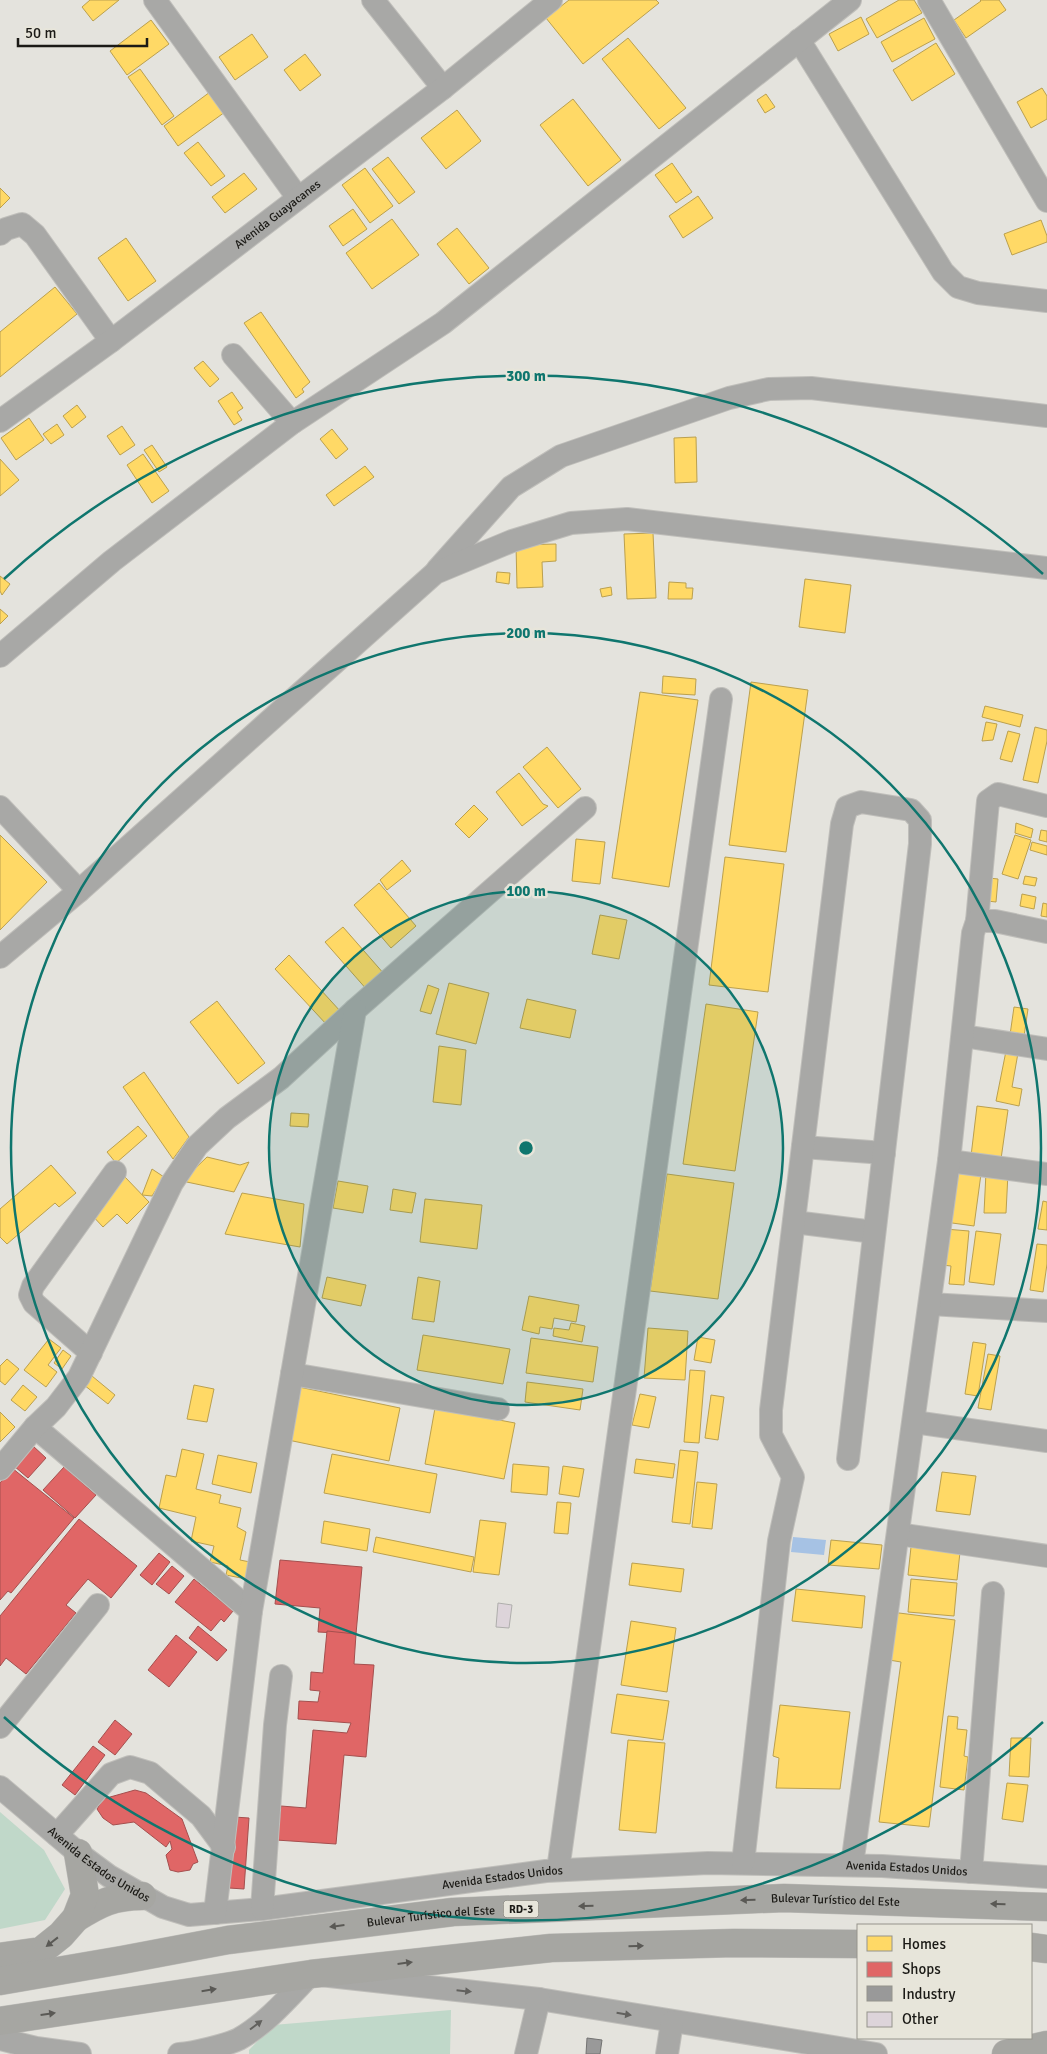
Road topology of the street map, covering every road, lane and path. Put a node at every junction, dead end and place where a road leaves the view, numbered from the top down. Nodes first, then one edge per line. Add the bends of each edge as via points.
1 (155, 0) edge
2 (373, 0) edge
3 (551, 0) edge
4 (850, 0) edge
5 (929, 0) edge
6 (799, 40) junction
7 (443, 88) junction
8 (298, 198) junction
9 (1047, 202) edge
10 (0, 234) edge
11 (1047, 301) edge
12 (110, 341) junction
13 (232, 355) dead end
14 (1047, 416) edge
15 (0, 421) edge
16 (292, 423) junction
17 (1047, 568) edge
18 (435, 573) junction
19 (0, 656) edge
20 (721, 699) dead end
21 (1047, 806) edge
22 (0, 807) edge
23 (585, 808) dead end
24 (79, 891) junction
25 (976, 921) junction
26 (1047, 932) edge
27 (0, 957) edge
28 (354, 1010) junction
29 (962, 1036) junction
30 (1047, 1049) edge
31 (803, 1147) junction
32 (884, 1153) junction
33 (949, 1161) junction
34 (115, 1172) dead end
35 (1047, 1174) edge
36 (794, 1222) junction
37 (874, 1232) junction
38 (930, 1304) junction
39 (1047, 1311) edge
40 (91, 1353) junction
41 (292, 1374) junction
42 (498, 1409) dead end
43 (914, 1422) junction
44 (36, 1426) junction
45 (1047, 1441) edge
46 (848, 1459) dead end
47 (0, 1469) edge
48 (898, 1534) junction
49 (1047, 1556) edge
50 (993, 1593) dead end
51 (98, 1605) dead end
52 (251, 1611) junction
53 (281, 1676) dead end
54 (0, 1727) edge
55 (0, 1787) edge
56 (57, 1835) junction
57 (224, 1847) junction
58 (78, 1853) junction
59 (743, 1863) junction
60 (1047, 1865) edge
61 (852, 1866) junction
62 (558, 1870) junction
63 (971, 1872) junction
64 (1047, 1877) edge
65 (142, 1896) junction
66 (1047, 1907) edge
67 (262, 1909) junction
68 (216, 1913) junction
69 (76, 1918) junction
70 (857, 1944) edge
71 (1032, 1948) edge
72 (1047, 1948) edge
73 (0, 1957) edge
74 (311, 1974) junction
75 (0, 1981) edge
76 (539, 2000) junction
77 (0, 2021) edge
78 (672, 2022) junction
79 (0, 2039) edge
80 (1047, 2045) edge
81 (801, 2048) edge
82 (80, 2054) edge
83 (179, 2054) edge
84 (526, 2054) edge
85 (667, 2054) edge
86 (876, 2054) edge
87 (1006, 2054) edge

1 - 8 street
2 - 7 street
3 - 7 street, Avenida Guayacanes
4 - 6 street
5 - 9 street
6 - 11 street via 943,272 958,287 978,293
6 - 16 street via 443,323
7 - 8 street, Avenida Guayacanes
8 - 12 street, Avenida Guayacanes
10 - 12 street via 22,224 35,235
12 - 15 street, Avenida Guayacanes
13 - 16 street
14 - 18 street via 811,388 769,389 729,398 561,456 511,487
16 - 19 street via 112,561
17 - 18 street via 627,519 571,523 512,542
18 - 24 street
20 - 62 street
21 - 25 street via 998,794 988,801
22 - 24 street
23 - 28 street
24 - 27 street
25 - 26 street via 995,921
25 - 29 street
28 - 40 street via 281,1078 227,1118 197,1146 172,1183
28 - 41 street
29 - 30 street
29 - 33 street
31 - 32 street
31 - 32 street via 842,824 847,807 861,802 911,810 920,820 920,844
31 - 36 street
32 - 37 street
33 - 35 street
33 - 38 street
34 - 40 street via 33,1286 30,1295 34,1303
36 - 37 street
36 - 59 street via 771,1435 793,1477 779,1541
37 - 46 street
38 - 39 street
38 - 43 street
40 - 44 street via 79,1377 56,1407
41 - 42 street
41 - 52 street
43 - 45 street
43 - 48 street
44 - 47 street
44 - 52 street
48 - 49 street
48 - 61 street
50 - 63 street
51 - 54 street
52 - 57 street
53 - 67 street
55 - 56 street, Avenida Estados Unidos
56 - 57 street via 111,1774 130,1768 150,1773 201,1816
56 - 58 street, Avenida Estados Unidos
57 - 68 street
58 - 65 street, Avenida Estados Unidos
58 - 69 highway via 85,1895
59 - 61 street, Avenida Estados Unidos
59 - 62 street, Avenida Estados Unidos
60 - 64 street
61 - 63 street, Avenida Estados Unidos
62 - 67 street, Avenida Estados Unidos
63 - 64 street, Avenida Estados Unidos
65 - 68 street, Avenida Estados Unidos via 189,1915
65 - 69 highway via 108,1900
66 -> 75 highway, Bulevar Turístico del Este / RD-3 via 784,1898 453,1912 228,1940
67 - 68 street, Avenida Estados Unidos
69 -> 73 highway via 40,1951
74 -> 70 highway via 551,1948 734,1943
71 - 72 highway
74 -> 76 street
77 -> 74 highway
83 -> 74 street via 238,2039 278,2009
76 -> 78 street
76 - 84 street
78 - 81 street
78 - 85 street
79 - 82 street
80 - 87 highway
81 - 86 street

